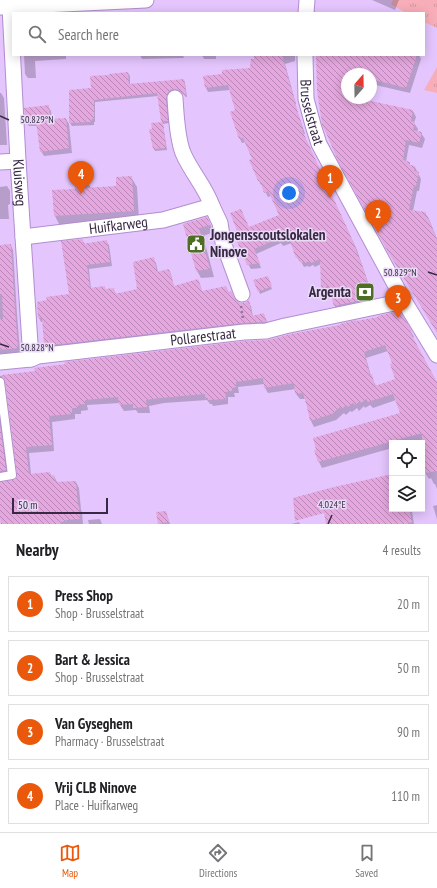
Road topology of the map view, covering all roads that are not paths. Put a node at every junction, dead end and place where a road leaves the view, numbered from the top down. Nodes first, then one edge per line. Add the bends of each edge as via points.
1 (144, 0) edge
2 (307, 0) edge
3 (52, 2) edge
4 (5, 7) edge
5 (306, 12) edge
6 (305, 56) edge
7 (175, 98) dead end
8 (18, 160) junction
9 (0, 162) edge
10 (212, 206) junction
11 (23, 237) junction
12 (242, 294) road end
13 (404, 301) junction
14 (437, 355) edge
15 (31, 359) junction
16 (0, 362) edge
17 (0, 382) edge
18 (0, 477) edge

1 - 3 street
2 - 5 street
3 - 4 street
4 - 8 street, Kluisweg
6 - 13 street, Brusselstraat via 306,99 319,144
7 - 10 street via 181,147
8 - 9 street
8 - 11 street, Kluisweg
10 - 11 street, Huifkarweg via 163,220
10 - 12 street via 220,223 223,242
11 - 15 street, Kluisweg
13 - 14 street, Brusselstraat
13 - 15 street, Pollarestraat via 266,332 244,332 38,356
15 - 16 street, Pollarestraat
17 - 18 lane via 12,475

